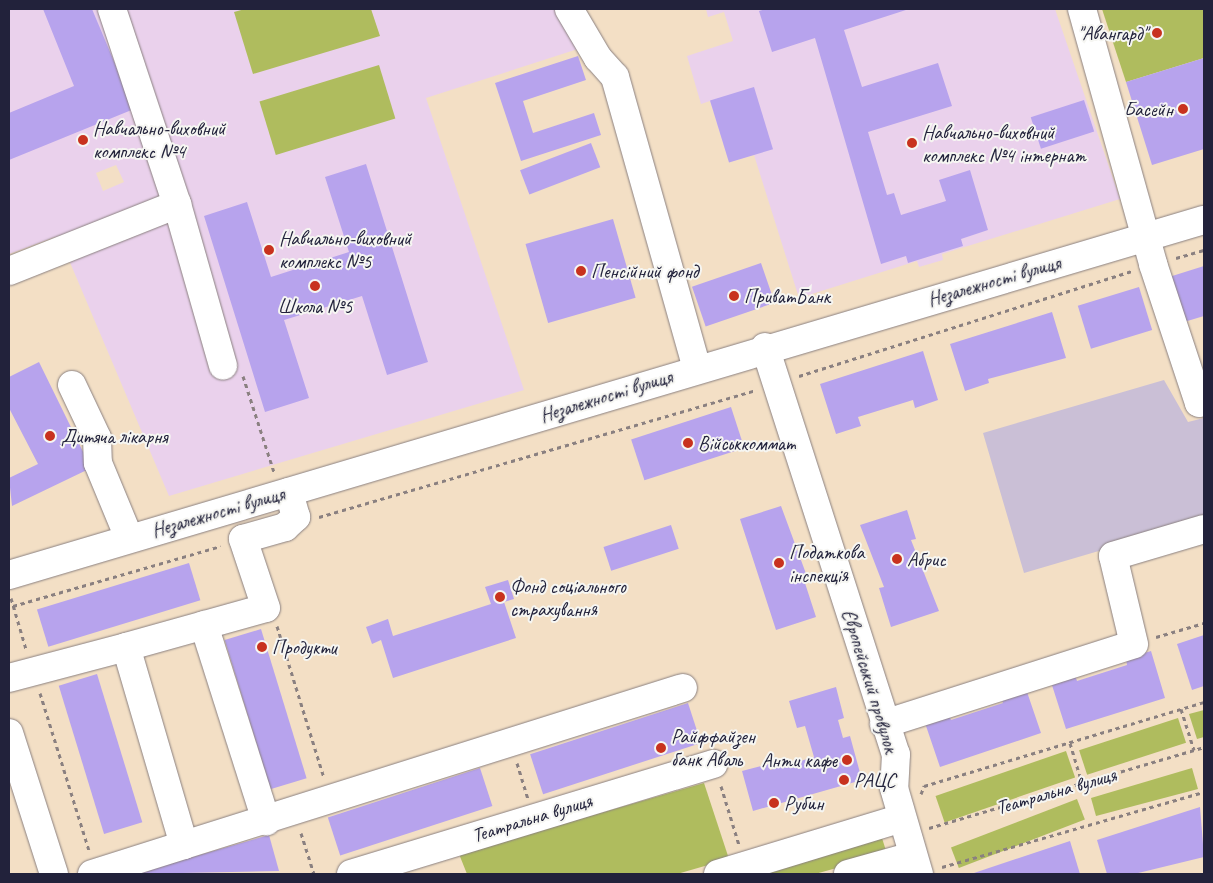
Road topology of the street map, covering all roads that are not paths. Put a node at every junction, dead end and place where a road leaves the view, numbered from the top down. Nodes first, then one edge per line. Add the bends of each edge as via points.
1 (112, 9) edge
2 (570, 9) edge
3 (1082, 9) edge
4 (177, 204) junction
5 (1204, 220) edge
6 (1145, 238) junction
7 (9, 271) edge
8 (766, 347) junction
9 (223, 366) road end
10 (697, 368) junction
11 (72, 385) dead end
12 (1204, 402) edge
13 (282, 482) junction
14 (1204, 530) edge
15 (129, 538) junction
16 (9, 583) edge
17 (204, 625) junction
18 (126, 647) junction
19 (21, 674) edge
20 (683, 688) dead end
21 (884, 724) junction
22 (9, 733) edge
23 (714, 764) road end
24 (266, 820) junction
25 (184, 845) junction
26 (915, 849) edge
27 (54, 874) edge
28 (94, 874) edge
29 (351, 874) edge
30 (718, 874) edge
31 (848, 874) edge

1 - 4 street
2 - 10 street via 598,58 616,77
3 - 6 street
4 - 7 street
4 - 9 street
5 - 6 street, Незалежності вулиця
6 - 8 street, Незалежності вулиця
6 - 12 street via 1199,403
8 - 10 street, Незалежності вулиця
8 - 21 street, Європейський провулок
10 - 13 street, Незалежності вулиця
11 - 15 street via 97,438 98,463
13 - 15 street, Незалежності вулиця
13 - 17 street via 296,517 285,526 243,539 266,608
14 - 21 street via 1113,556 1134,644
15 - 16 street, Незалежності вулиця
17 - 18 street
17 - 24 street
18 - 19 street
18 - 25 street
20 - 24 street
21 - 26 street, Європейський провулок via 896,754 894,788
22 - 27 street
23 - 29 street, Театральна вулиця
24 - 25 street
25 - 28 street
26 - 30 street via 746,866
26 - 31 street

